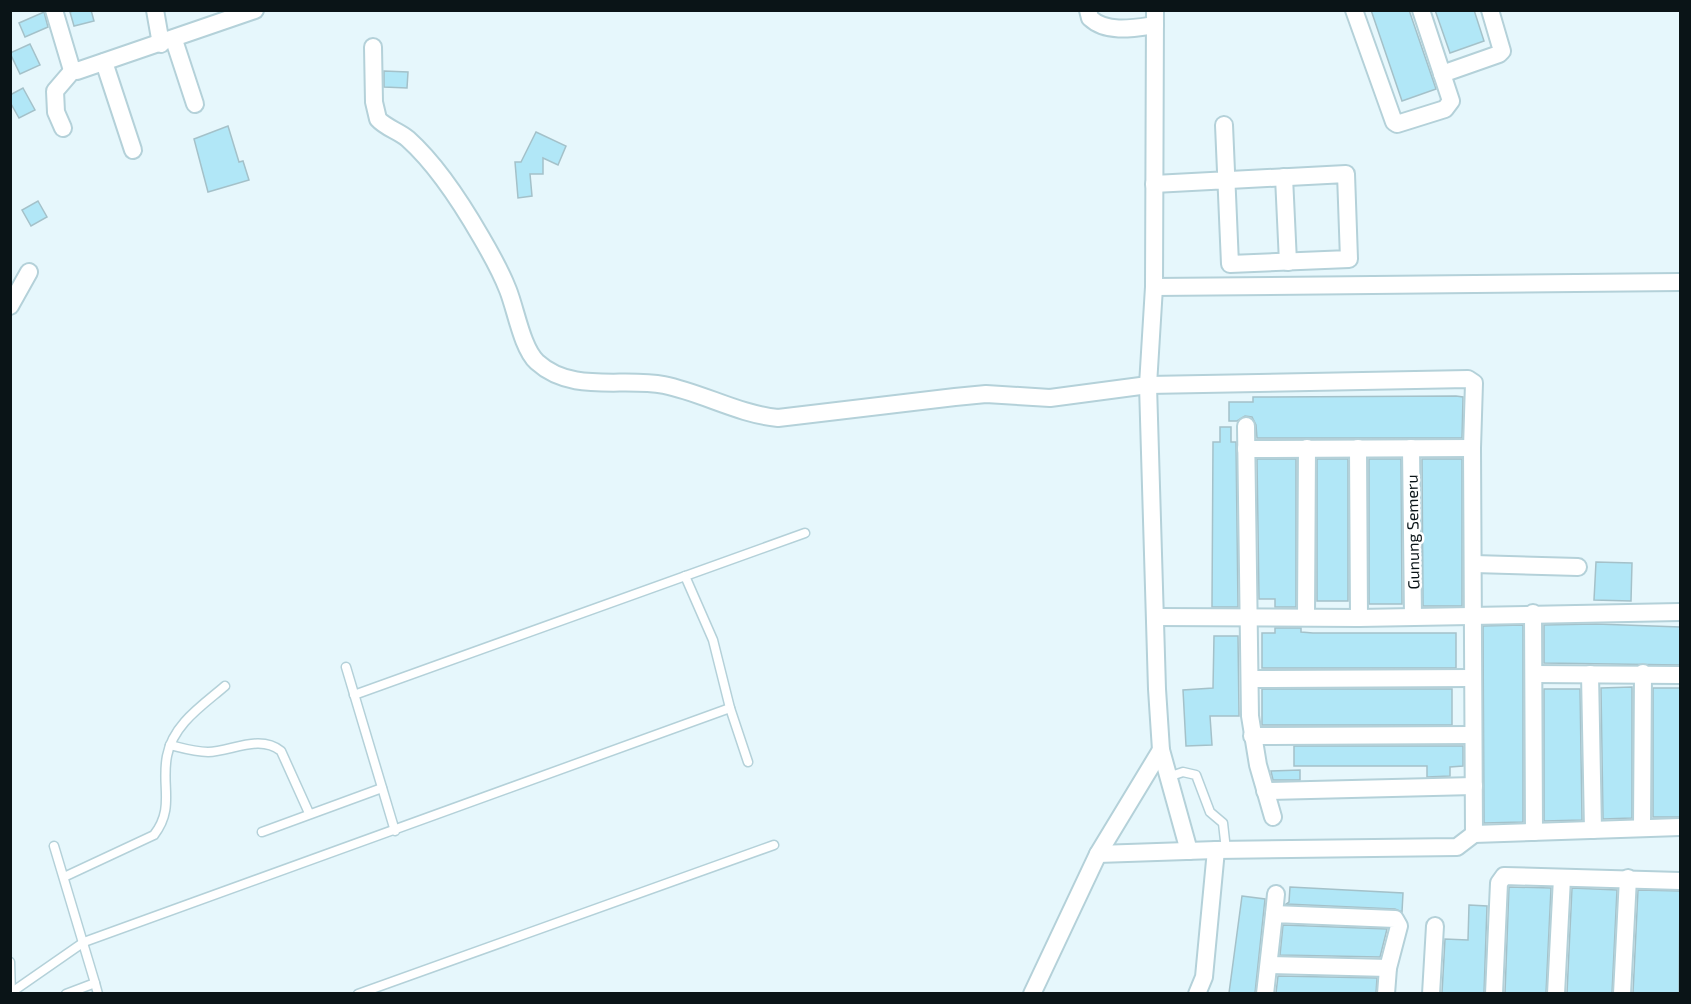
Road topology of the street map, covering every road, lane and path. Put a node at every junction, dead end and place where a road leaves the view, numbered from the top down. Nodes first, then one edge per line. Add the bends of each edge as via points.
1 (54, 10) edge
2 (155, 10) edge
3 (255, 10) edge
4 (1088, 10) edge
5 (1354, 10) edge
6 (1421, 10) edge
7 (1491, 10) edge
8 (1155, 18) edge
9 (167, 42) junction
10 (373, 47) dead end
11 (104, 63) junction
12 (74, 70) junction
13 (1442, 74) junction
14 (195, 104) dead end
15 (1224, 125) dead end
16 (63, 128) dead end
17 (133, 150) dead end
18 (1284, 177) junction
19 (1226, 180) junction
20 (1154, 184) junction
21 (1288, 262) junction
22 (28, 272) dead end
23 (1680, 282) edge
24 (1154, 287) junction
25 (10, 306) edge
26 (1148, 385) junction
27 (1246, 426) dead end
28 (1307, 448) junction
29 (1358, 448) junction
30 (1411, 448) junction
31 (1472, 448) junction
32 (1246, 449) junction
33 (805, 533) dead end
34 (1474, 564) junction
35 (1578, 567) dead end
36 (685, 576) junction
37 (1680, 612) edge
38 (1533, 613) junction
39 (1475, 615) junction
40 (1156, 616) junction
41 (1247, 616) junction
42 (1413, 616) junction
43 (1306, 618) junction
44 (1359, 618) junction
45 (346, 667) dead end
46 (1643, 673) junction
47 (1534, 674) junction
48 (1590, 674) junction
49 (1680, 675) edge
50 (1472, 678) junction
51 (1250, 679) junction
52 (225, 686) dead end
53 (354, 695) junction
54 (730, 708) junction
55 (1472, 735) junction
56 (1252, 736) junction
57 (170, 745) junction
58 (1161, 750) junction
59 (748, 762) dead end
60 (1168, 777) junction
61 (1474, 786) junction
62 (382, 788) junction
63 (1265, 791) junction
64 (309, 813) junction
65 (1273, 817) dead end
66 (1642, 827) junction
67 (1680, 827) edge
68 (1593, 830) junction
69 (395, 831) junction
70 (262, 832) dead end
71 (1534, 832) junction
72 (1474, 834) junction
73 (774, 845) dead end
74 (54, 846) dead end
75 (1221, 850) junction
76 (1189, 851) junction
77 (1098, 855) junction
78 (64, 877) junction
79 (1562, 878) junction
80 (1628, 878) junction
81 (1680, 881) edge
82 (1276, 894) dead end
83 (1274, 914) junction
84 (1435, 926) dead end
85 (84, 942) junction
86 (10, 962) edge
87 (1269, 965) junction
88 (1388, 968) junction
89 (95, 983) junction
90 (1203, 992) edge
91 (12, 993) edge
92 (66, 993) edge
93 (98, 993) edge
94 (358, 993) edge
95 (1032, 993) edge
96 (1265, 993) edge
97 (1386, 993) edge
98 (1431, 993) edge
99 (1494, 993) edge
100 (1556, 993) edge
101 (1622, 993) edge

1 - 12 street
2 - 9 street
3 - 9 street
4 - 8 street via 1090,18 1100,24 1123,29
5 - 13 street via 1395,124 1449,105
6 - 13 street
7 - 13 street via 1502,51
8 - 20 street
9 - 11 street
9 - 14 street
10 - 26 street via 378,119 407,139 462,206 504,281 530,351 550,372 574,380 666,386 753,415 778,418 986,394 1050,398
11 - 12 street
11 - 17 street
12 - 16 street via 55,91
15 - 19 street
18 - 19 street
18 - 21 street
18 - 21 street via 1346,174 1349,259
19 - 20 street
19 - 21 street via 1230,264
20 - 24 street
22 - 25 street
23 - 24 street
24 - 26 street
26 - 31 street via 1468,379 1475,386
26 - 40 street
27 - 32 street
28 - 29 street
28 - 32 street
28 - 43 street
29 - 30 street
29 - 44 street
30 - 31 street
30 - 42 street, Gunung Semeru
31 - 34 street
32 - 41 street
33 - 36 lane
34 - 35 street
34 - 39 street
36 - 53 lane
36 - 54 lane via 713,640
37 - 38 street
38 - 39 street
38 - 47 street
39 - 42 street
39 - 50 street
40 - 41 street
40 - 58 street
41 - 43 street
41 - 51 street
42 - 44 street
43 - 44 street
45 - 53 lane
46 - 48 street
46 - 49 street
46 - 66 street
47 - 48 street
47 - 71 street
48 - 68 street
50 - 51 street
50 - 55 street
51 - 56 street
52 - 57 lane via 189,717
53 - 62 lane
54 - 59 lane
54 - 69 lane
55 - 56 street
55 - 61 street
56 - 63 street
57 - 64 lane via 204,752 256,743 274,745 281,751
57 - 78 lane via 166,812 154,835
58 - 60 street
58 - 77 street
60 - 75 lane via 1183,772 1196,775 1210,812 1223,824
60 - 76 street
61 - 63 street
61 - 72 street
62 - 64 lane
62 - 69 lane
63 - 65 street
64 - 70 lane
66 - 67 street
66 - 68 street
68 - 71 street
69 - 85 lane
71 - 72 street
72 - 75 street via 1457,847
73 - 94 lane
74 - 78 lane
75 - 76 street
75 - 90 street
76 - 77 street
77 - 95 street
78 - 85 lane
79 - 80 street
79 - 99 street via 1501,879
79 - 100 street
80 - 81 street
80 - 101 street
82 - 83 street
83 - 87 street
83 - 88 street via 1393,918 1399,926
84 - 98 street
85 - 89 lane
85 - 91 lane
86 - 91 lane
87 - 88 street
87 - 96 street
88 - 97 street
89 - 92 lane
89 - 93 lane

